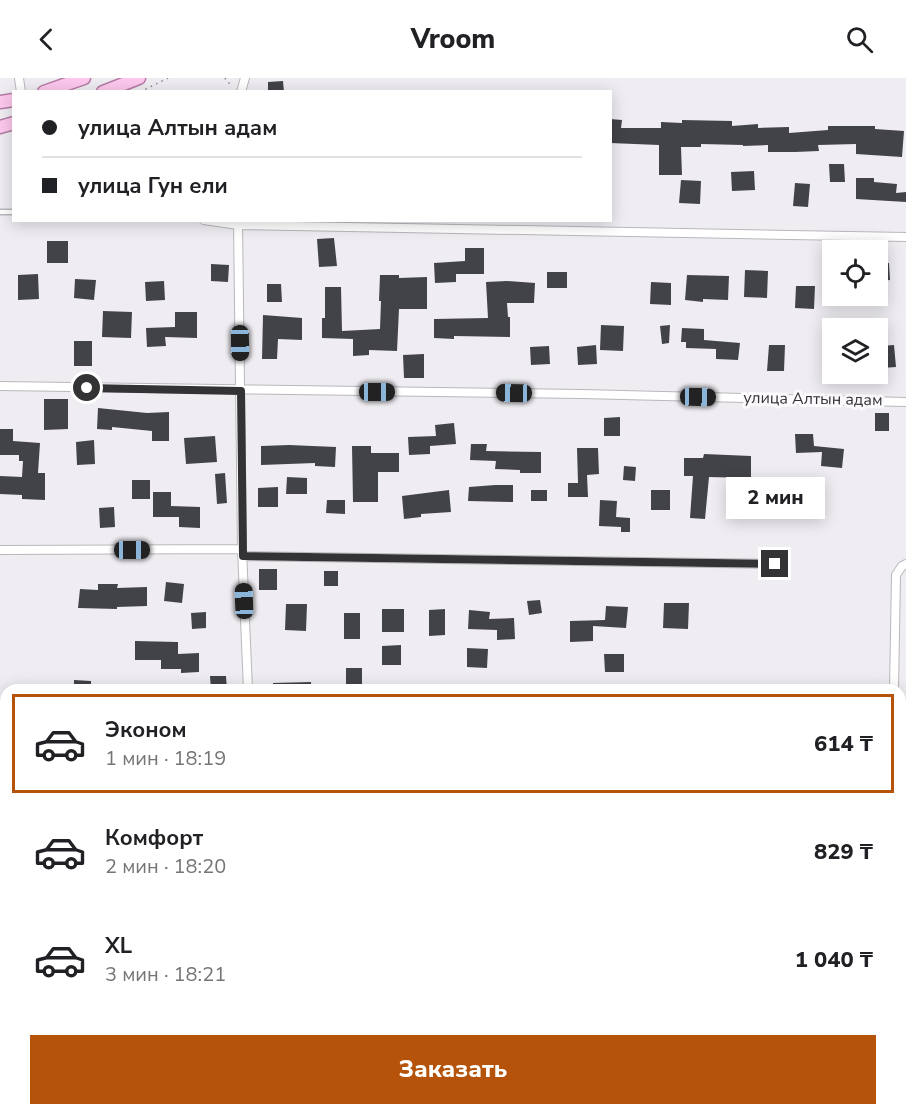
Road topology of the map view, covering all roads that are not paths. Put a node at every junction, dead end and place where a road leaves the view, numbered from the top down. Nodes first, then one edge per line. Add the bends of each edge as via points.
1 (84, 78) edge
2 (139, 78) edge
3 (245, 78) edge
4 (50, 90) edge
5 (108, 90) edge
6 (241, 90) edge
7 (238, 223) edge
8 (906, 237) edge
9 (0, 386) edge
10 (241, 391) junction
11 (906, 402) edge
12 (0, 550) edge
13 (242, 553) junction
14 (775, 564) dead end
15 (906, 564) edge
16 (248, 684) edge
17 (894, 684) edge

1 - 4 main road
2 - 5 main road
3 - 6 street
7 - 8 street
7 - 10 street
9 - 10 street, улица Алтын адам
10 - 11 street, улица Алтын адам
10 - 13 street
12 - 13 street
13 - 14 street
13 - 16 street
15 - 17 street via 896,575

